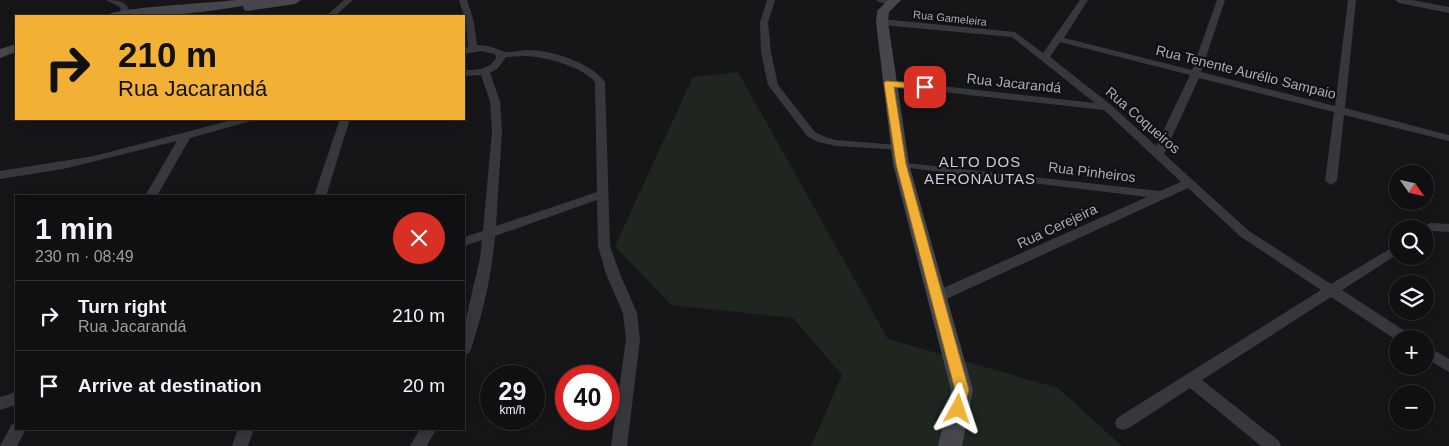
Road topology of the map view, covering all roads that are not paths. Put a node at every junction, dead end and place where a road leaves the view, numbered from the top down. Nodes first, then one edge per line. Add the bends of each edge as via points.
1 (110, 0) edge
2 (258, 0) edge
3 (294, 0) edge
4 (350, 0) edge
5 (463, 0) edge
6 (771, 0) edge
7 (889, 0) edge
8 (1084, 0) edge
9 (1221, 0) edge
10 (1352, 0) edge
11 (1399, 0) edge
12 (1449, 10) edge
13 (116, 15) edge
14 (178, 15) edge
15 (331, 15) edge
16 (882, 22) junction
17 (1015, 36) joint
18 (1058, 39) junction
19 (15, 41) edge
20 (0, 47) edge
21 (15, 48) edge
22 (468, 49) edge
23 (0, 54) edge
24 (500, 55) junction
25 (1045, 57) junction
26 (484, 71) junction
27 (465, 73) edge
28 (1196, 73) junction
29 (889, 83) junction
30 (1108, 107) junction
31 (1340, 110) junction
32 (243, 120) edge
33 (345, 120) edge
34 (186, 135) junction
35 (1449, 138) edge
36 (1159, 153) junction
37 (900, 156) junction
38 (1, 176) edge
39 (1332, 181) dead end
40 (1190, 182) junction
41 (602, 194) junction
42 (152, 195) edge
43 (320, 195) edge
44 (1160, 195) junction
45 (1434, 227) edge
46 (1449, 228) edge
47 (489, 233) junction
48 (465, 242) edge
49 (1389, 254) edge
50 (1331, 291) junction
51 (937, 297) junction
52 (1392, 330) edge
53 (465, 346) edge
54 (1434, 357) edge
55 (1449, 366) edge
56 (1191, 380) junction
57 (15, 398) edge
58 (0, 404) edge
59 (1124, 423) dead end
60 (17, 430) edge
61 (246, 430) edge
62 (427, 430) edge
63 (8, 446) edge
64 (240, 446) edge
65 (418, 446) edge
66 (619, 446) edge
67 (950, 446) edge
68 (1273, 446) edge

1 - 13 street via 125,9
2 - 13 street via 207,8
3 - 14 street
4 - 15 street
5 - 22 street via 470,22
6 - 37 street, Rua Pinheiros via 764,22 773,85 811,134 822,140
7 - 16 street via 883,10
8 - 18 street
9 - 28 street
10 - 31 street
11 - 12 street
16 - 17 street, Rua Gameleira
16 - 29 street
17 - 25 street, Rua Coqueiros
18 - 25 street
18 - 28 street, Rua Tenente Aurélio Sampaio
19 - 20 street
21 - 23 street
22 - 24 street via 490,49
24 - 26 street via 498,64
24 - 41 street via 542,54 599,78
25 - 30 street, Rua Coqueiros
26 - 27 street
26 - 47 street via 493,94 497,120
28 - 31 street, Rua Tenente Aurélio Sampaio
28 - 36 street
29 - 30 street, Rua Jacarandá
29 - 37 street
30 - 36 street, Rua Coqueiros
31 - 35 street, Rua Tenente Aurélio Sampaio
31 - 39 street
32 - 34 street
33 - 43 street
34 - 38 street via 72,164
34 - 42 street
36 - 40 street, Rua Coqueiros
37 - 44 street, Rua Pinheiros
37 - 51 street
40 - 44 street, Rua Cerejeira
40 - 50 street, Rua Coqueiros via 1245,234
41 - 47 street
41 - 66 street via 604,246 633,326 633,353
44 - 51 street, Rua Cerejeira
45 - 46 street
47 - 48 street
47 - 53 street via 483,285
49 - 50 street
50 - 52 street, Rua Coqueiros
50 - 56 street
51 - 67 street via 962,390
54 - 55 street
56 - 59 street
56 - 68 street
57 - 58 street
60 - 63 street
61 - 64 street
62 - 65 street

